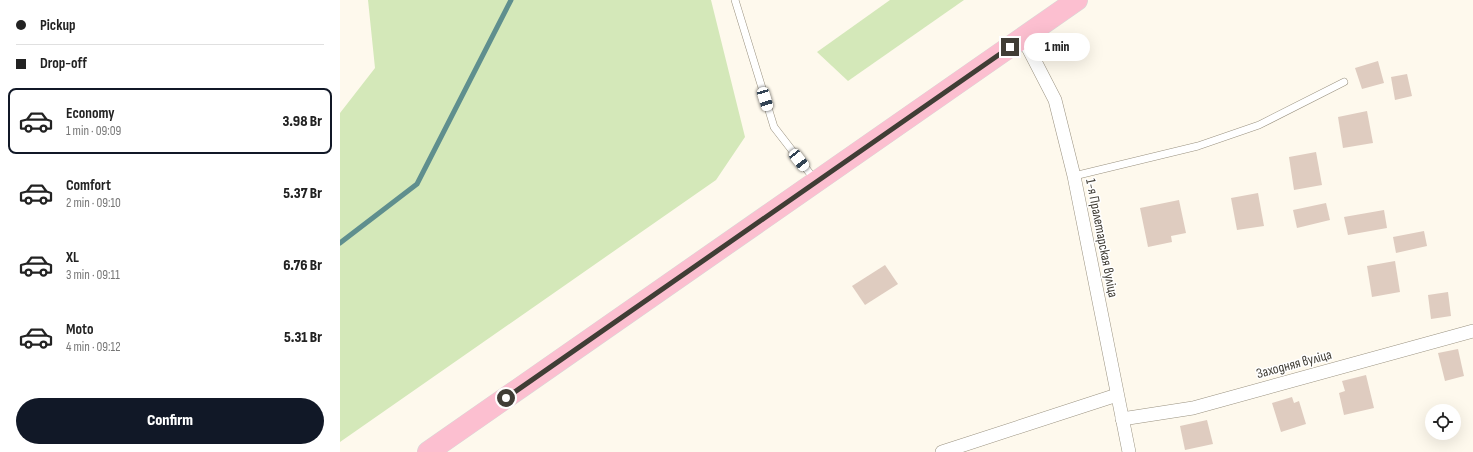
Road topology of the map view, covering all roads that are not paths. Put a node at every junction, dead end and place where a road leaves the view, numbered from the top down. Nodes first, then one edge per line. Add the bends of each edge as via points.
1 (735, 0) edge
2 (1078, 0) edge
3 (1023, 38) junction
4 (1344, 82) dead end
5 (1074, 176) junction
6 (816, 181) junction
7 (1473, 331) edge
8 (1117, 395) junction
9 (1122, 419) junction
10 (428, 452) edge
11 (942, 452) edge
12 (1129, 452) edge

1 - 6 lane via 774,127
2 - 3 main road
3 - 5 street, 1-я Пралетарская вуліца via 1055,100
3 - 6 main road
4 - 5 lane via 1259,125 1198,146
5 - 8 street, 1-я Пралетарская вуліца
6 - 10 main road
7 - 9 street, Заходняя вуліца via 1193,408
8 - 9 street, 1-я Пралетарская вуліца
8 - 11 street
9 - 12 street, 1-я Пралетарская вуліца

